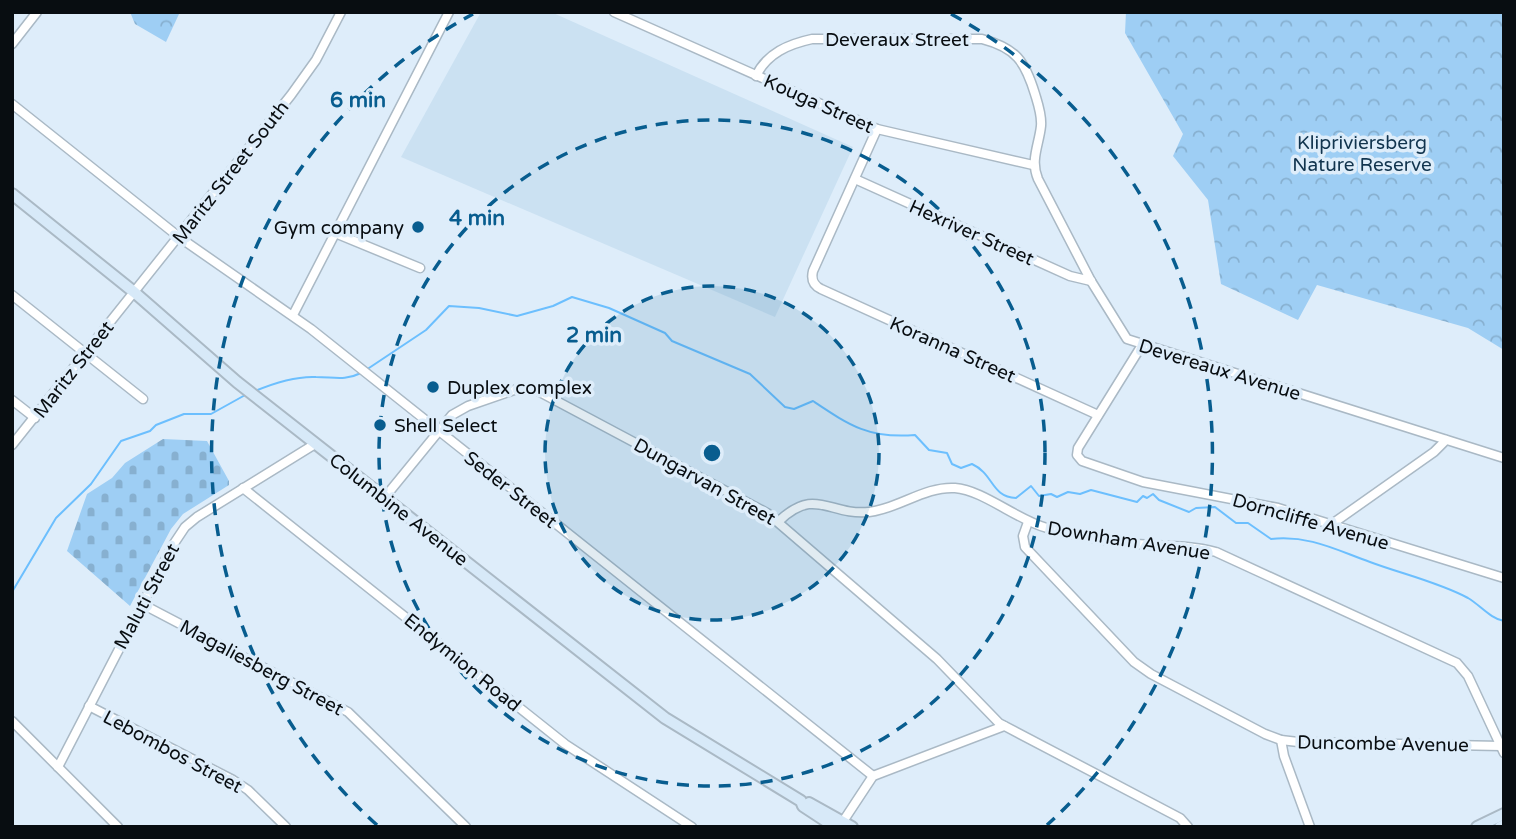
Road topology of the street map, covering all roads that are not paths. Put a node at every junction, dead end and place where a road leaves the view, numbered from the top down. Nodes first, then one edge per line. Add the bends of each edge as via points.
1 (37, 12) edge
2 (341, 12) edge
3 (449, 12) edge
4 (614, 12) edge
5 (12, 44) edge
6 (756, 76) junction
7 (12, 104) edge
8 (877, 130) junction
9 (1033, 164) junction
10 (855, 179) junction
11 (12, 194) edge
12 (335, 233) junction
13 (179, 237) junction
14 (420, 268) dead end
15 (1091, 281) junction
16 (134, 292) junction
17 (12, 295) edge
18 (293, 315) junction
19 (1142, 345) junction
20 (86, 353) junction
21 (143, 399) dead end
22 (12, 400) edge
23 (1098, 415) junction
24 (34, 418) junction
25 (438, 430) junction
26 (1446, 440) junction
27 (315, 444) junction
28 (12, 446) edge
29 (1504, 458) edge
30 (243, 488) junction
31 (385, 497) junction
32 (779, 521) junction
33 (1028, 522) junction
34 (1332, 524) junction
35 (1504, 578) edge
36 (142, 604) junction
37 (89, 706) junction
38 (12, 721) edge
39 (1004, 726) junction
40 (1281, 740) junction
41 (1502, 749) edge
42 (58, 767) junction
43 (873, 776) junction
44 (1504, 814) edge
45 (111, 819) junction
46 (842, 825) edge
47 (103, 827) edge
48 (118, 827) edge
49 (286, 827) edge
50 (466, 827) edge
51 (692, 827) edge
52 (1188, 827) edge
53 (1310, 827) edge
54 (1477, 827) edge

1 - 5 street
2 - 13 street, Maritz Street South via 299,85
3 - 12 street
4 - 6 street, Kouga Street
6 - 8 street, Kouga Street
6 - 9 street, Deveraux Street via 771,55 812,39 982,39 1002,45 1016,56 1030,78 1042,122
7 - 13 street, Seder Street
8 - 9 street, Kouga Street
8 - 10 street
9 - 15 street, Devereaux Avenue
10 - 15 street, Hexriver Street via 1070,276
10 - 23 street, Koranna Street via 812,278 814,284
11 - 16 main road, Columbine Avenue
12 - 14 street
12 - 18 street
13 - 16 street, Maritz Street South
13 - 18 street, Seder Street
15 - 19 street, Devereaux Avenue via 1124,337
16 - 20 street, Maritz Street
16 - 27 main road, Columbine Avenue
17 - 20 street
18 - 25 street, Seder Street
19 - 23 street
19 - 26 street, Devereaux Avenue
20 - 21 street
20 - 24 street, Maritz Street
22 - 24 street
23 - 34 street, Dorncliffe Avenue via 1078,448 1077,456 1091,465 1128,478 1259,503
24 - 28 street, Maritz Street
25 - 31 street, Dungarvan Street
25 - 32 street, Dungarvan Street via 468,406 517,389 534,389
25 - 43 street, Seder Street
26 - 29 street, Devereaux Avenue
26 - 34 street
27 - 30 street, Maluti Street
27 - 31 main road, Columbine Avenue
30 - 36 street, Maluti Street via 185,527
30 - 51 street, Endymion Road via 577,753
31 - 46 main road, Columbine Avenue via 665,718
32 - 33 street, Downham Avenue via 803,504 866,512 951,488 968,491
32 - 39 street, Dungarvan Street via 937,659
33 - 40 street, Duncombe Avenue via 1025,547 1133,662
33 - 41 street, Downham Avenue via 1133,544 1216,552 1446,656 1468,676
34 - 35 street, Dorncliffe Avenue
36 - 37 street, Maluti Street
36 - 50 street, Magaliesberg Street via 348,712
37 - 42 street, Maluti Street
37 - 49 street, Lebombos Street via 233,780
38 - 42 street
39 - 43 street
39 - 52 street, Dungarvan Street via 1180,818
40 - 41 street, Duncombe Avenue
40 - 53 street
42 - 45 street
43 - 46 street
44 - 54 main road
45 - 47 street
45 - 48 street

